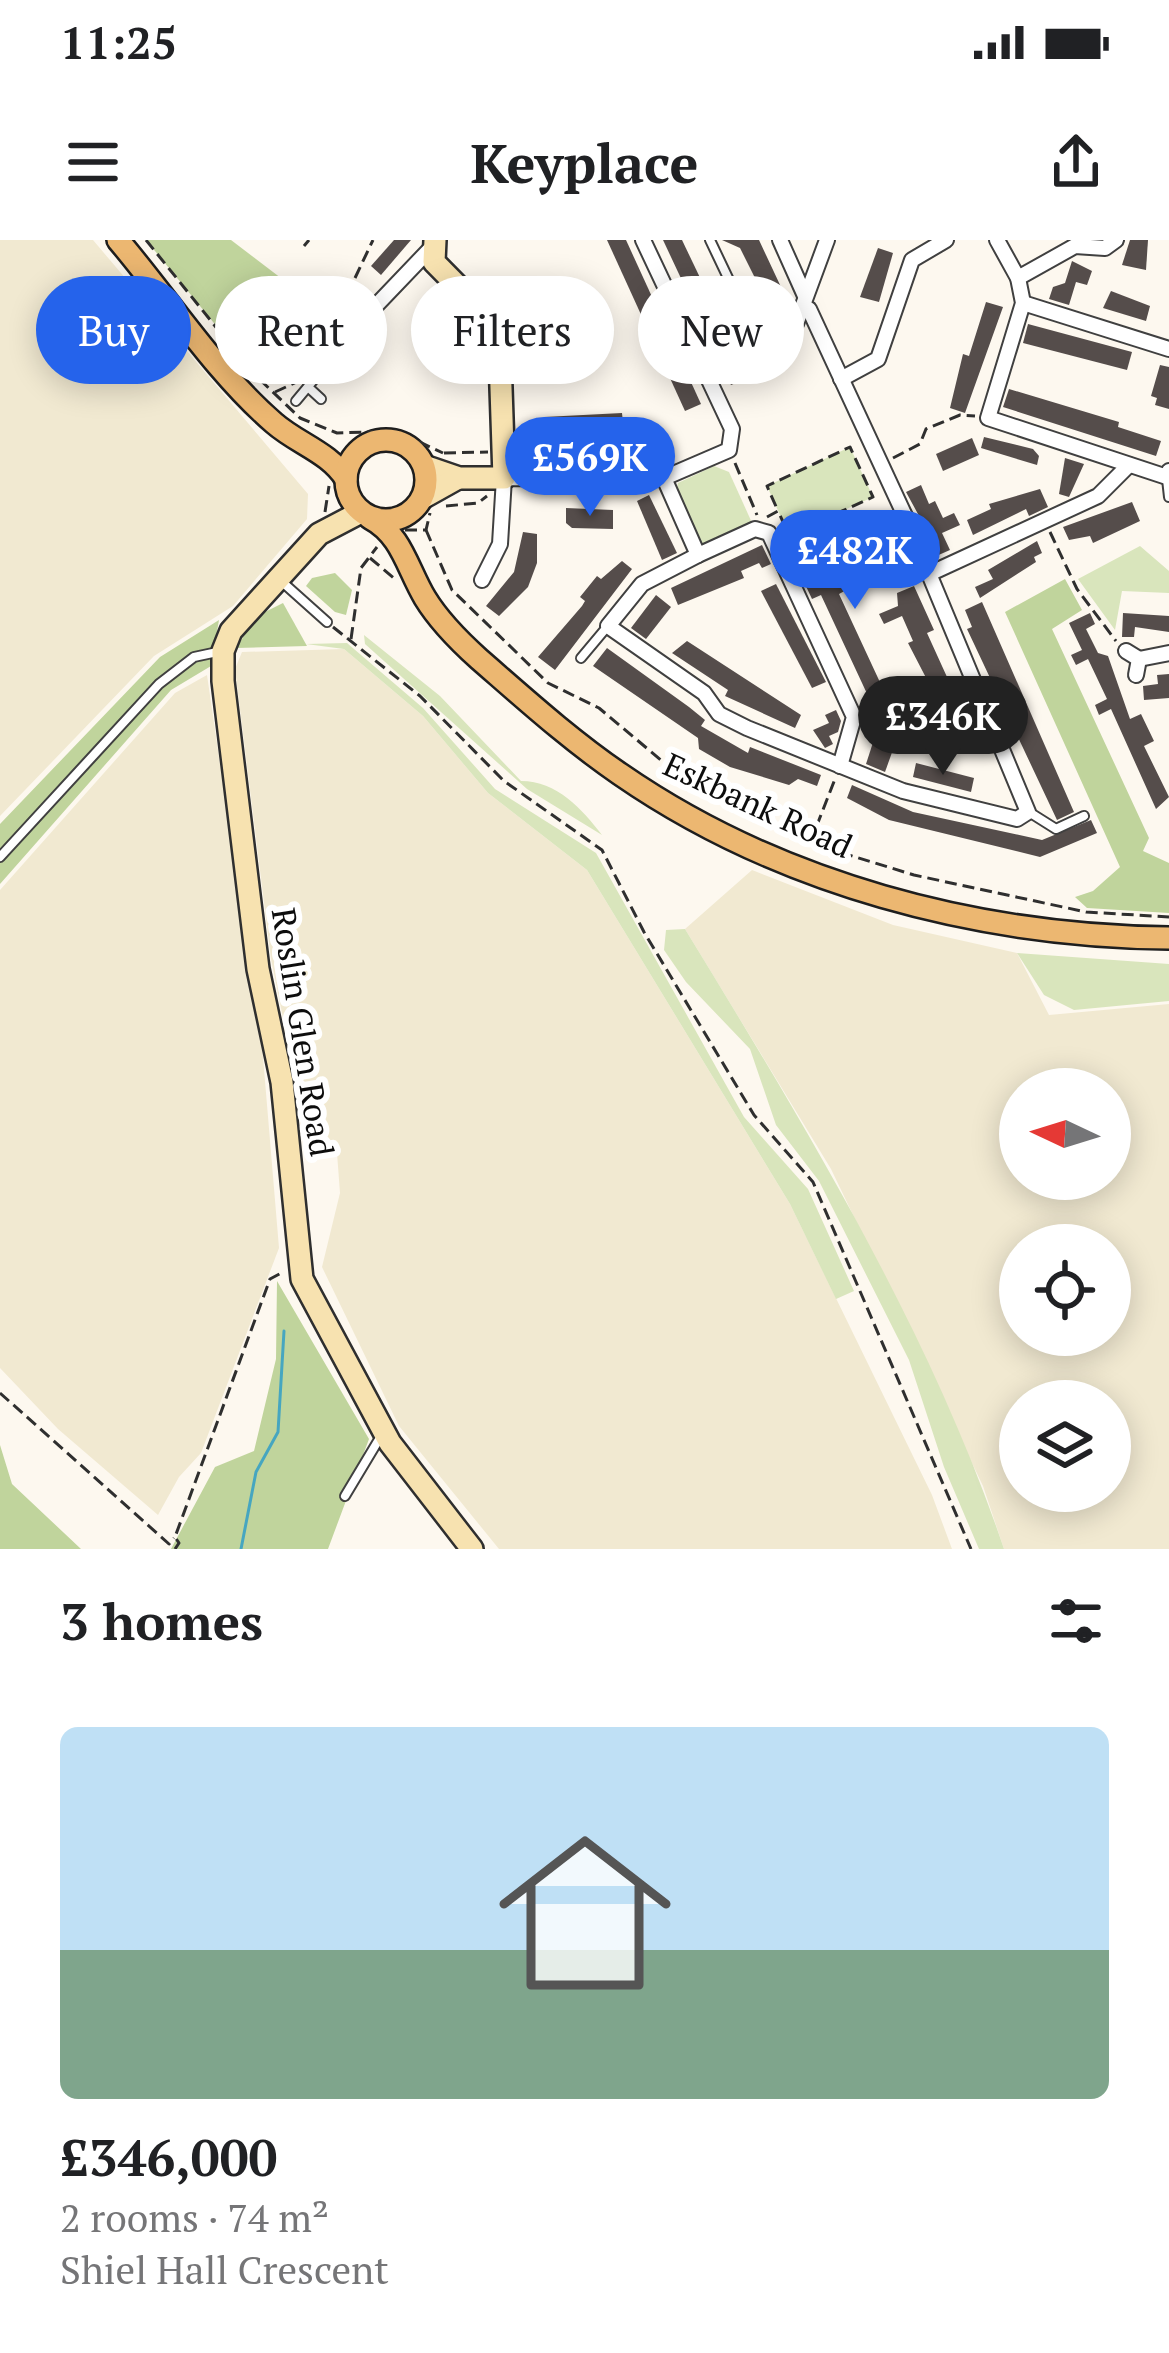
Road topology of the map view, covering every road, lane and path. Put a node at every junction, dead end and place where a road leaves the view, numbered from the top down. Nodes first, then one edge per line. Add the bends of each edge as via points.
1 (118, 240) edge
2 (146, 240) edge
3 (309, 240) edge
4 (373, 240) edge
5 (643, 240) edge
6 (710, 240) edge
7 (780, 240) edge
8 (827, 240) edge
9 (946, 240) edge
10 (998, 240) edge
11 (1116, 240) edge
12 (433, 244) edge
13 (304, 246) dead end
14 (356, 276) edge
15 (727, 276) edge
16 (1018, 278) junction
17 (387, 294) edge
18 (807, 303) junction
19 (1023, 303) junction
20 (804, 309) edge
21 (1169, 349) edge
22 (841, 379) junction
23 (310, 384) edge
24 (308, 387) junction
25 (321, 399) dead end
26 (296, 401) dead end
27 (988, 418) junction
28 (302, 443) junction
29 (360, 448) junction
30 (729, 450) junction
31 (503, 452) junction
32 (434, 459) junction
33 (880, 464) junction
34 (1129, 465) junction
35 (1168, 474) edge
36 (459, 478) junction
37 (664, 478) junction
38 (504, 485) junction
39 (1169, 496) edge
40 (356, 501) junction
41 (778, 512) junction
42 (904, 516) junction
43 (418, 518) junction
44 (1044, 521) junction
45 (761, 524) junction
46 (698, 555) junction
47 (785, 567) junction
48 (929, 574) junction
49 (279, 579) junction
50 (482, 580) dead end
51 (327, 622) joint
52 (608, 626) junction
53 (351, 641) junction
54 (223, 651) junction
55 (1169, 653) edge
56 (581, 658) dead end
57 (1134, 662) joint
58 (840, 766) junction
59 (1028, 812) junction
60 (1084, 816) dead end
61 (810, 843) junction
62 (0, 857) edge
63 (1169, 917) edge
64 (1169, 938) edge
65 (300, 1262) junction
66 (0, 1393) edge
67 (384, 1432) junction
68 (345, 1496) dead end
69 (175, 1537) junction
70 (175, 1549) edge
71 (472, 1549) edge
72 (971, 1549) edge

1 - 28 main road, Eskbank Road via 247,395
2 - 32 path via 252,372 300,418 337,433 395,431
3 - 13 path
4 - 14 path
5 - 30 street via 732,429
6 - 15 lane
7 - 18 street
8 - 18 street
9 - 22 street via 912,260 878,359
10 - 16 street
11 - 16 street via 1105,248 1075,246
12 - 17 street
12 - 31 main road via 434,262 456,293 499,328
16 - 19 street
18 - 20 street
18 - 22 street
19 - 21 street
19 - 27 street
22 - 33 street
23 - 24 lane
24 - 25 lane
24 - 26 lane
27 - 33 path via 960,415 926,428 920,444
27 - 34 street
28 - 29 main road
28 - 40 main road, Eskbank Road via 337,464
29 - 32 main road via 388,440
29 - 40 main road
30 - 37 street
30 - 45 path
31 - 32 path
31 - 38 main road
32 - 36 main road
32 - 43 main road
33 - 42 street
34 - 35 street
34 - 44 street via 1098,496
35 - 39 lane
36 - 38 main road
36 - 43 main road
37 - 38 street via 661,471 628,480
37 - 46 street
38 - 43 path via 478,503
38 - 50 street via 500,544
40 - 43 main road, Eskbank Road
40 - 43 main road via 393,521
40 - 49 main road
41 - 41 path via 789,535 873,497 850,447 767,486
41 - 45 path
42 - 47 street
42 - 48 street
43 - 53 path via 361,568
43 - 61 path via 452,590 548,683 599,708 668,766
43 - 64 main road, Eskbank Road via 409,561 435,614 558,729 672,807 900,902 1097,937
44 - 48 street
44 - 57 path via 1077,589
45 - 46 street
45 - 47 street
46 - 52 street via 642,584
47 - 58 street via 854,717
48 - 59 street
49 - 51 lane
49 - 54 main road
51 - 53 path
52 - 56 lane
52 - 58 street via 704,693 719,714
53 - 72 path via 420,696 504,781 602,850 754,1115 813,1182
54 - 62 lane via 194,657 158,684
54 - 65 main road, Roslin Glen Road
55 - 57 street
58 - 59 street via 954,805 1017,819
58 - 61 path
59 - 60 lane via 1056,829
61 - 63 path via 1087,912
65 - 67 main road, Roslin Glen Road via 302,1280
65 - 69 path via 270,1279
66 - 69 path via 169,1544
67 - 68 lane
67 - 71 main road, Roslin Glen Road
69 - 70 path

